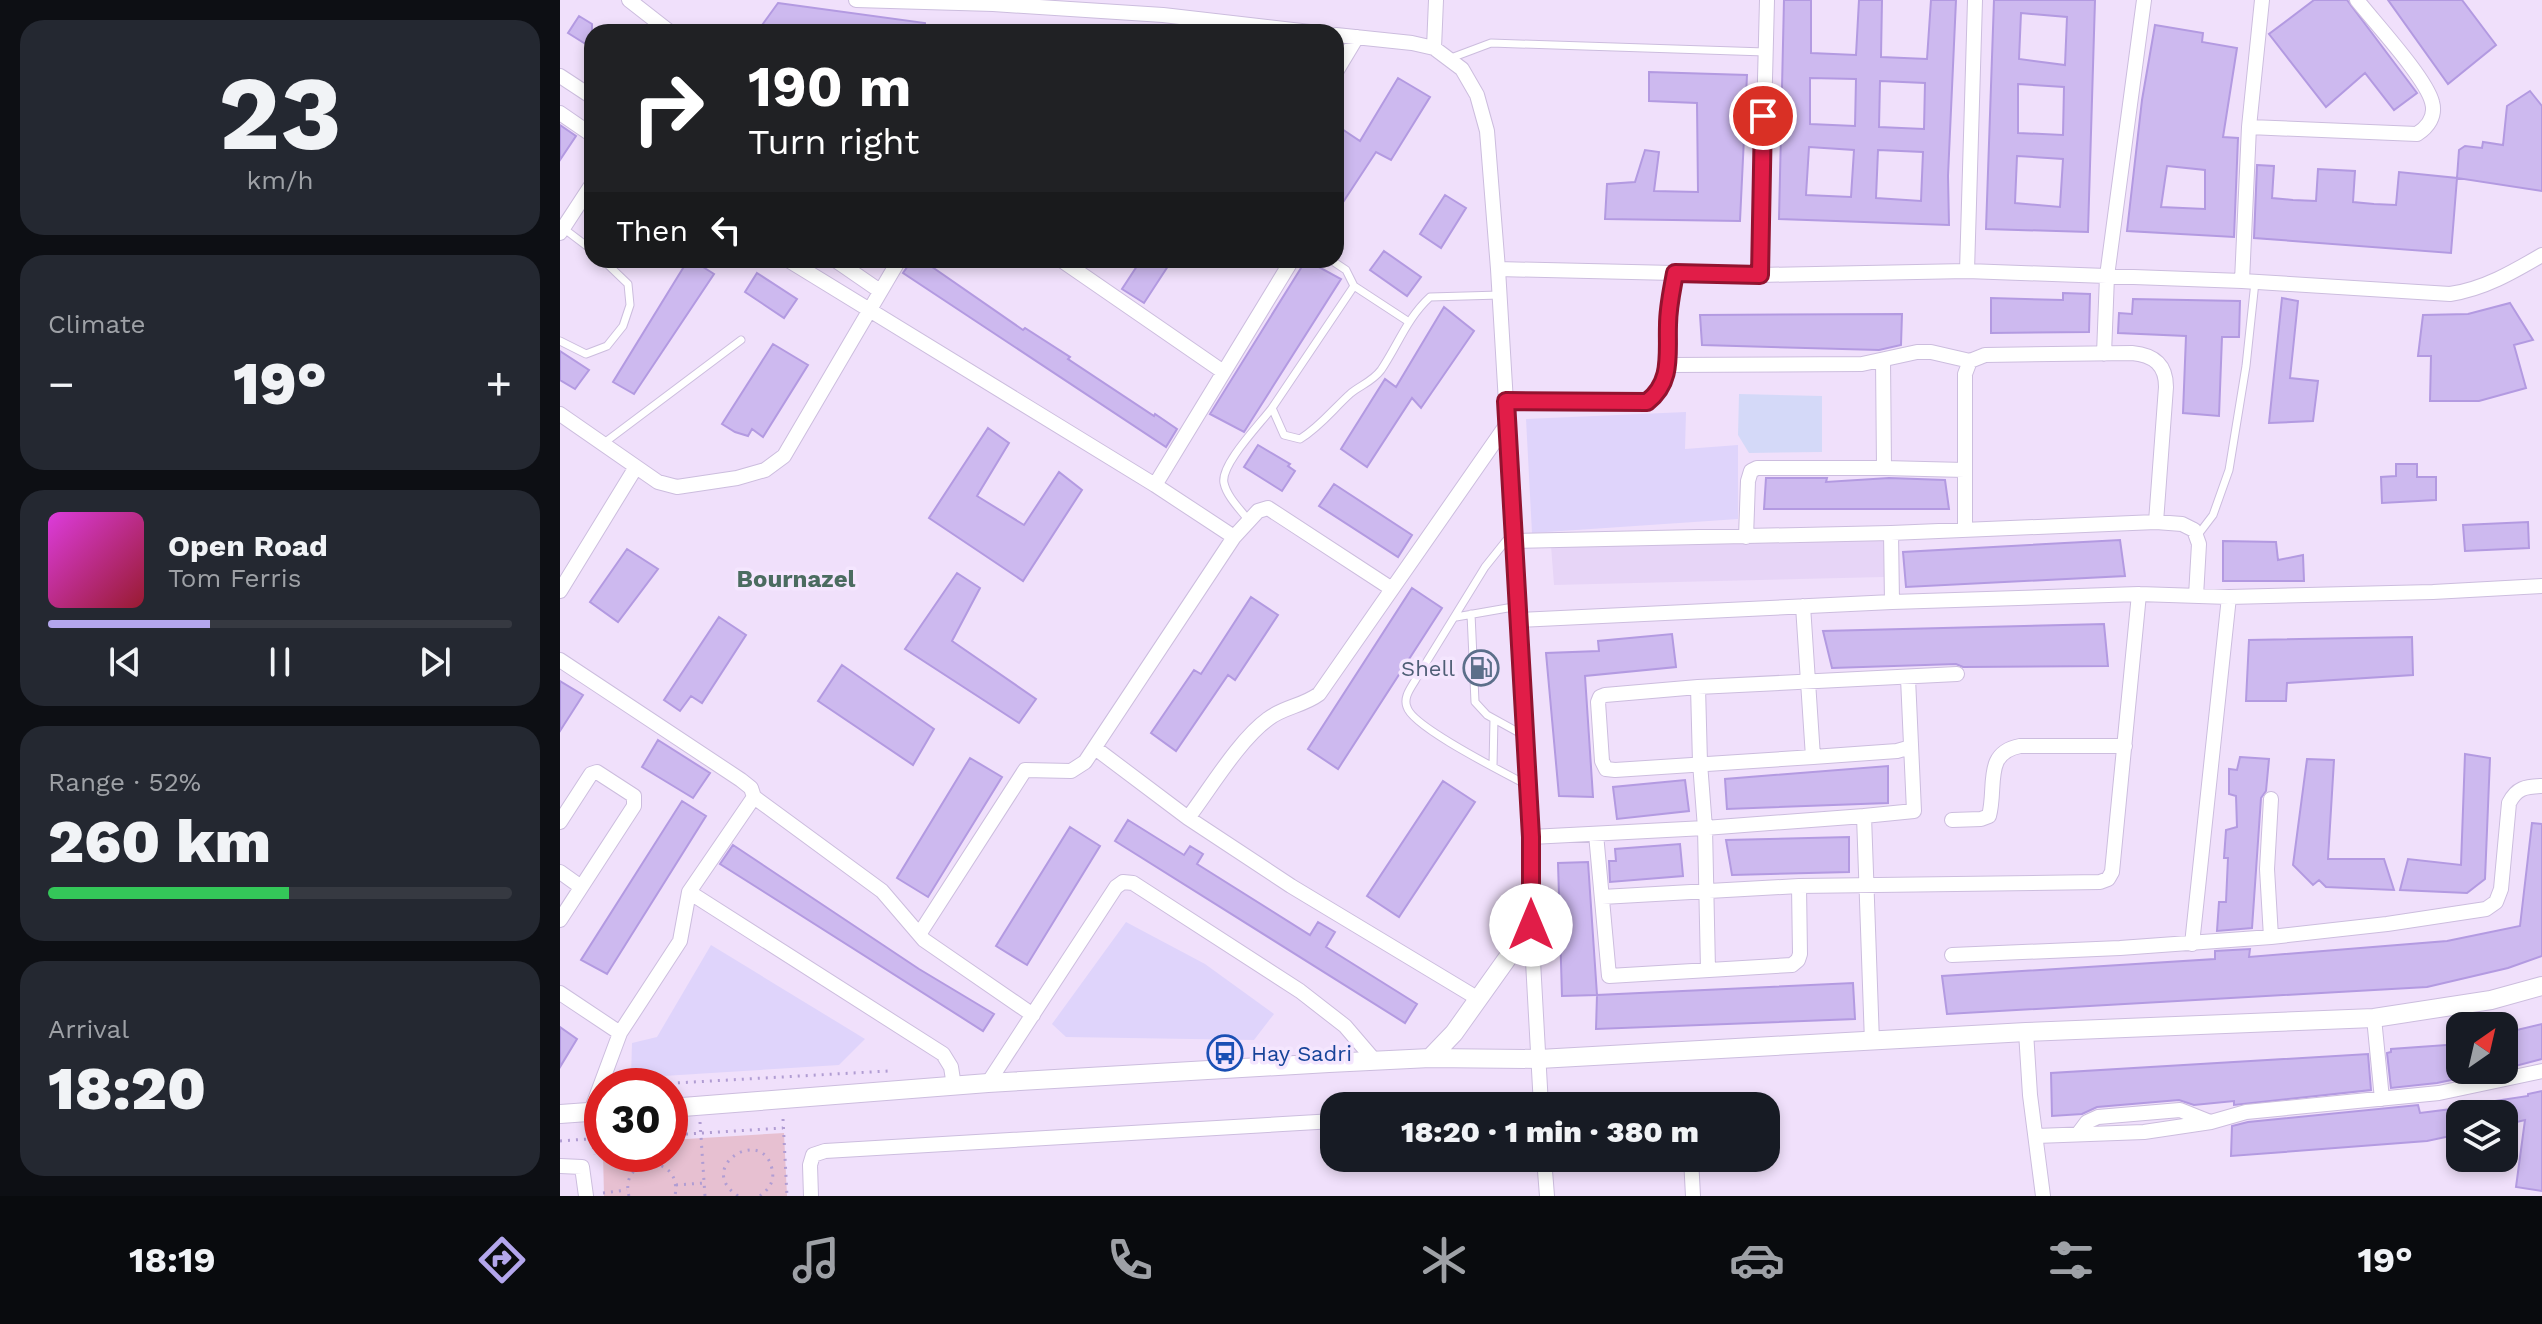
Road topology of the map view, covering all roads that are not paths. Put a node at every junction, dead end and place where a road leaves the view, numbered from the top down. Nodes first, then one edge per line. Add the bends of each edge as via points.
1 (629, 0) edge
2 (856, 0) edge
3 (1436, 0) edge
4 (1767, 0) edge
5 (1975, 0) edge
6 (2144, 0) edge
7 (2262, 0) edge
8 (2357, 0) edge
9 (881, 1) edge
10 (1141, 7) edge
11 (1164, 8) edge
12 (660, 24) edge
13 (1195, 24) edge
14 (1344, 36) edge
15 (1357, 37) junction
16 (1434, 48) junction
17 (1765, 52) junction
18 (1344, 59) edge
19 (1449, 59) junction
20 (560, 76) edge
21 (584, 92) edge
22 (560, 113) edge
23 (2249, 127) junction
24 (584, 130) edge
25 (584, 196) edge
26 (561, 230) edge
27 (584, 245) edge
28 (2542, 255) edge
29 (611, 268) edge
30 (801, 268) edge
31 (847, 268) edge
32 (894, 268) edge
33 (1073, 268) edge
34 (1287, 268) edge
35 (1343, 268) edge
36 (1498, 269) junction
37 (1967, 271) junction
38 (1675, 273) junction
39 (1760, 275) junction
40 (2107, 276) junction
41 (2249, 281) junction
42 (1354, 286) junction
43 (880, 291) junction
44 (1500, 295) junction
45 (868, 311) junction
46 (1409, 322) junction
47 (741, 340) dead end
48 (560, 341) edge
49 (2104, 354) junction
50 (1883, 360) junction
51 (1970, 361) junction
52 (1668, 365) junction
53 (1222, 371) junction
54 (1506, 401) junction
55 (1272, 408) junction
56 (560, 414) edge
57 (1507, 424) junction
58 (604, 443) junction
59 (636, 467) junction
60 (1884, 468) junction
61 (1965, 470) junction
62 (1155, 485) junction
63 (1249, 521) junction
64 (2156, 522) junction
65 (1965, 529) junction
66 (1891, 533) junction
67 (1514, 536) junction
68 (2197, 536) junction
69 (1234, 537) junction
70 (1746, 537) junction
71 (2542, 586) edge
72 (1392, 589) junction
73 (560, 591) edge
74 (2139, 594) junction
75 (2196, 596) junction
76 (2229, 597) junction
77 (1892, 602) junction
78 (1803, 606) junction
79 (1519, 613) junction
80 (1471, 614) junction
81 (1456, 617) junction
82 (560, 660) edge
83 (1957, 674) dead end
84 (1908, 678) junction
85 (1809, 683) junction
86 (1698, 687) junction
87 (1494, 719) junction
88 (1526, 736) junction
89 (2125, 746) junction
90 (1911, 747) junction
91 (1095, 748) junction
92 (1813, 757) junction
93 (1700, 763) junction
94 (1493, 766) junction
95 (1529, 786) junction
96 (2542, 786) edge
97 (754, 797) junction
98 (2271, 799) dead end
99 (1864, 816) junction
100 (1188, 818) junction
101 (1952, 820) dead end
102 (560, 822) edge
103 (1705, 828) junction
104 (1596, 834) junction
105 (1531, 837) junction
106 (560, 872) edge
107 (1799, 886) junction
108 (1865, 886) junction
109 (581, 887) junction
110 (689, 892) junction
111 (1705, 892) junction
112 (1602, 897) junction
113 (560, 920) edge
114 (1531, 925) junction
115 (920, 933) junction
116 (2271, 937) junction
117 (2192, 944) junction
118 (1952, 955) dead end
119 (1708, 970) junction
120 (2542, 986) edge
121 (560, 993) edge
122 (1477, 998) junction
123 (1033, 1015) junction
124 (2374, 1018) junction
125 (2026, 1032) junction
126 (620, 1033) junction
127 (1872, 1042) junction
128 (1430, 1058) junction
129 (1539, 1059) junction
130 (1375, 1061) junction
131 (609, 1068) edge
132 (2542, 1071) edge
133 (988, 1083) junction
134 (954, 1086) junction
135 (1540, 1092) edge
136 (2382, 1099) junction
137 (688, 1107) edge
138 (584, 1112) edge
139 (560, 1114) edge
140 (1320, 1122) edge
141 (2036, 1136) junction
142 (560, 1166) edge
143 (1545, 1172) edge
144 (1692, 1172) edge
145 (586, 1195) edge
146 (811, 1196) edge
147 (1547, 1196) edge
148 (1693, 1196) edge
149 (2043, 1196) edge

1 - 12 street
2 - 9 street
3 - 16 street
4 - 17 street
5 - 37 street
6 - 40 street
7 - 23 street
8 - 23 street via 2427,87 2433,106 2427,126 2417,134
9 - 10 street
10 - 11 street
11 - 13 street
14 - 15 street
15 - 16 street
15 - 18 street
16 - 19 street
17 - 19 lane via 1491,43
17 - 39 street
19 - 36 street via 1462,69 1477,95 1487,131
20 - 21 street
22 - 24 street
23 - 41 street
25 - 26 street
26 - 27 lane
28 - 41 street via 2480,287 2450,294
29 - 48 lane via 628,284 630,305 623,326 607,346 586,354
30 - 45 street
31 - 43 street
32 - 43 street
33 - 53 street
34 - 53 street
35 - 42 lane
36 - 38 street
36 - 44 street
37 - 39 street
37 - 40 street
38 - 39 street
38 - 52 lane
40 - 41 street
40 - 49 street
41 - 68 lane via 2246,366 2229,470 2213,515
42 - 46 lane
42 - 55 lane
43 - 45 street
44 - 46 lane via 1430,297
44 - 54 street
45 - 59 street via 784,456 765,470 677,487
45 - 62 street
46 - 55 lane via 1380,370 1319,428 1300,439 1284,435
47 - 58 lane
49 - 51 street via 1985,355
49 - 64 street via 2142,354 2159,362 2165,372
50 - 51 street via 1931,352
50 - 52 street via 1842,365
50 - 60 street
51 - 61 street via 1965,374
52 - 54 lane via 1664,384 1647,402
53 - 62 street
54 - 57 street
55 - 63 lane via 1226,467 1223,479
56 - 58 street
57 - 67 street
57 - 72 street
58 - 59 street
59 - 73 street
60 - 61 street
60 - 70 street via 1751,471
61 - 65 street
62 - 69 street
63 - 69 street
63 - 72 street via 1268,508
64 - 65 street
64 - 68 street via 2188,526
65 - 66 street
66 - 70 street
66 - 77 street
67 - 70 street
67 - 79 street
67 - 81 lane via 1485,567
68 - 75 street
69 - 91 street
71 - 76 street
72 - 100 street via 1319,694 1264,722
74 - 75 street
74 - 77 street
74 - 89 street
75 - 76 street
76 - 117 street
77 - 78 street
78 - 79 street
78 - 85 street
79 - 80 lane
79 - 88 street
80 - 81 lane
80 - 87 lane via 1475,702
81 - 94 lane via 1406,695 1406,706 1433,732
82 - 97 street via 741,780
83 - 84 street
84 - 85 street
84 - 90 street
85 - 86 street
85 - 92 street
86 - 93 street
86 - 93 street via 1605,695 1598,702 1606,769
87 - 88 lane
87 - 94 lane
88 - 95 street
89 - 101 street via 2005,749 1994,772 1989,816
89 - 108 street via 2108,879
90 - 92 street
90 - 99 street via 1914,811
91 - 100 street
91 - 115 street via 1071,771 1025,770
92 - 93 street
93 - 103 street
94 - 95 lane
95 - 105 street
96 - 116 street via 2513,793 2501,889 2486,909
97 - 110 street
97 - 115 street via 882,891
98 - 116 street
99 - 103 street
99 - 108 street
100 - 122 street
102 - 109 street via 591,774 597,772 634,796 634,806
103 - 104 street
103 - 111 street
104 - 105 street
104 - 112 street
105 - 114 street
106 - 109 street
107 - 108 street
107 - 111 street
107 - 119 street via 1798,960 1792,965
108 - 127 street
109 - 113 street
110 - 126 street via 680,941
110 - 134 street via 943,1054
111 - 112 street
111 - 119 street
112 - 119 street via 1609,976
114 - 122 street
114 - 129 street
115 - 123 street
116 - 117 street
117 - 118 street
120 - 124 street via 2491,1000
121 - 126 street
122 - 128 street
123 - 130 street via 1116,887 1133,883 1300,991 1345,1026
123 - 133 street
124 - 125 street
124 - 136 street
125 - 127 street
125 - 141 street
126 - 131 street
127 - 129 street
128 - 129 street
128 - 130 street
129 - 135 street
130 - 133 street
132 - 136 street
133 - 134 street
134 - 137 street
136 - 141 street via 2246,1112 2144,1132
138 - 139 street
140 - 146 street via 825,1151 813,1155
141 - 149 street
142 - 145 street via 582,1167
143 - 147 street
144 - 148 street

